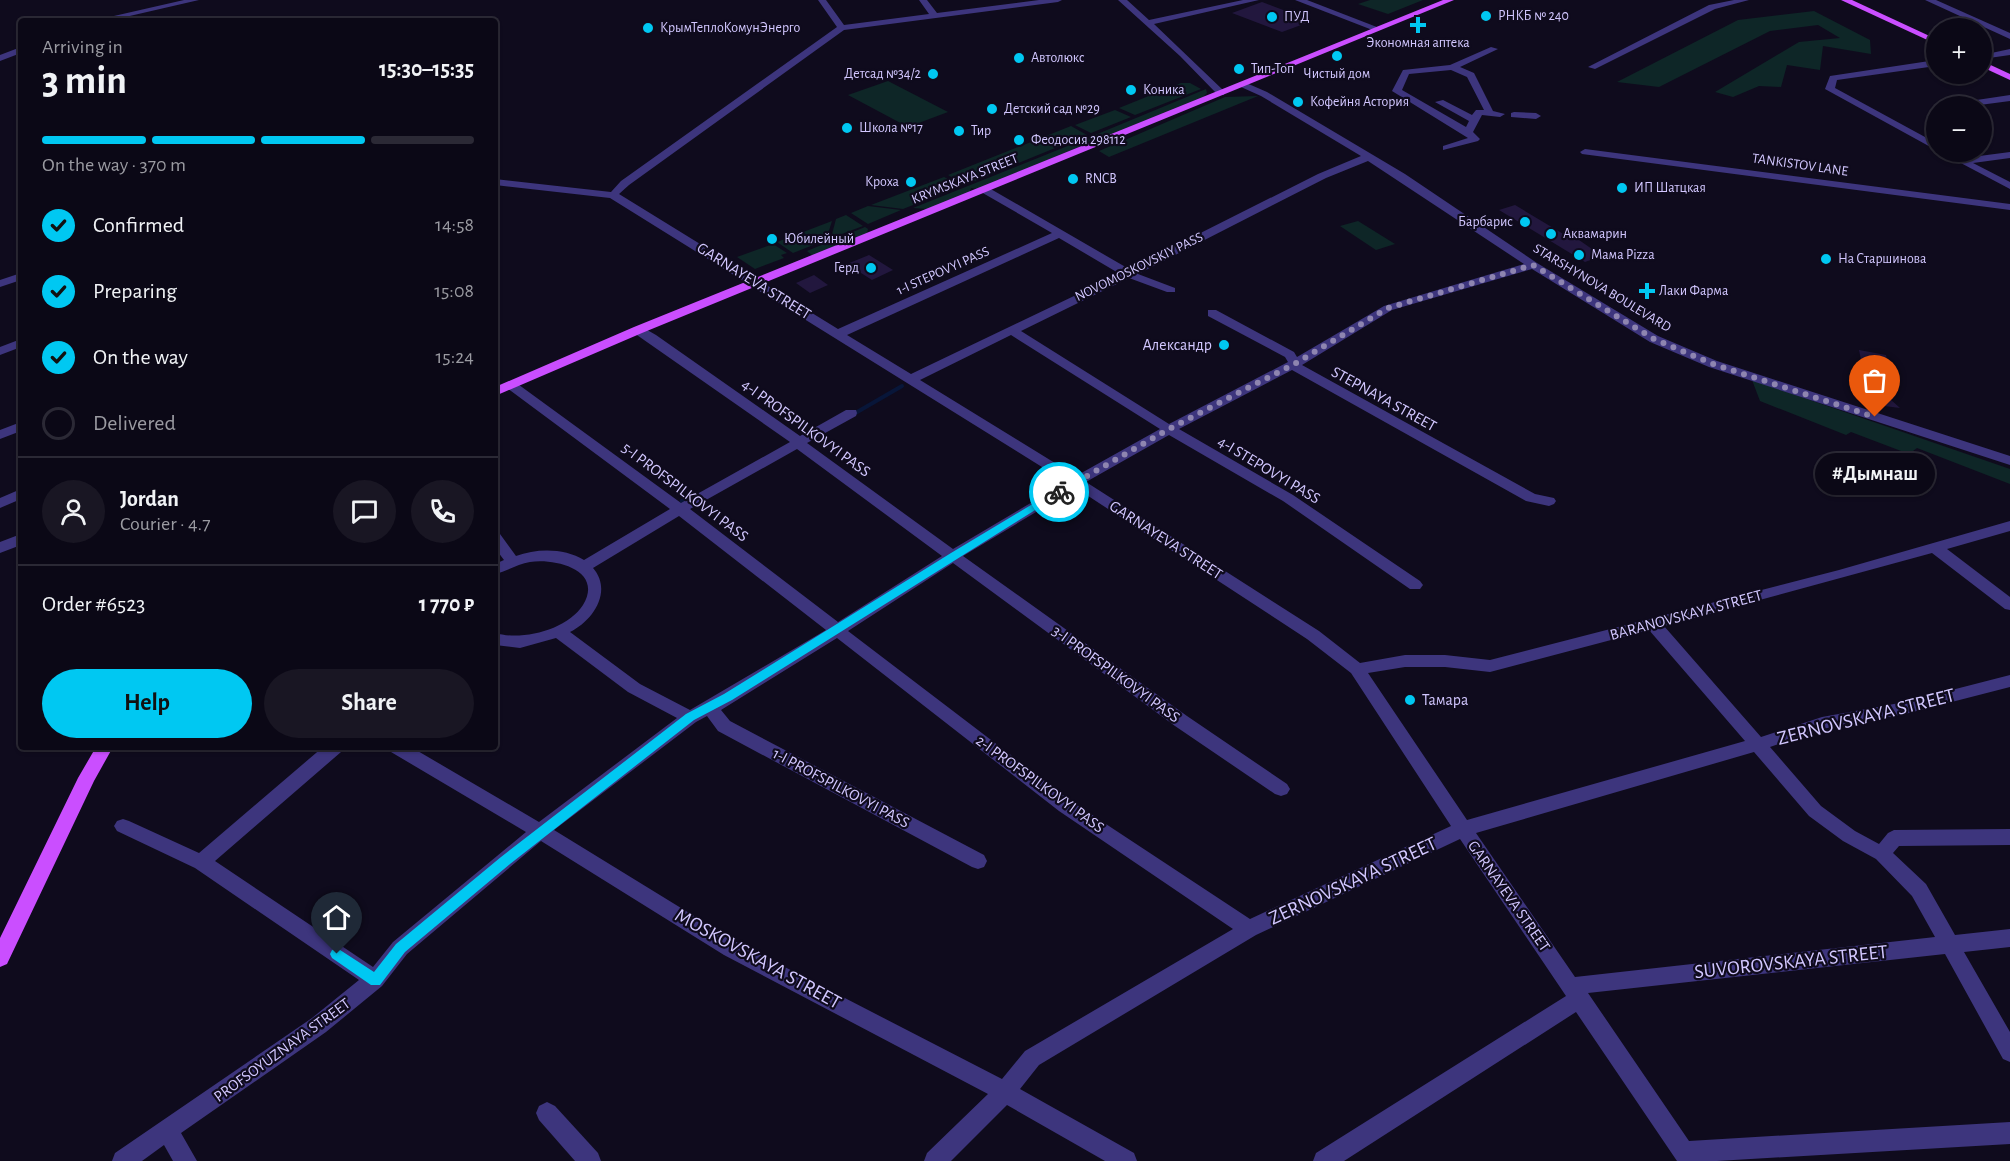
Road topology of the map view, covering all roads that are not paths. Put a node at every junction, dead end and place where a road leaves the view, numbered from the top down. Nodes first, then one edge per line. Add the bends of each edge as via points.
1 (195, 0) edge
2 (822, 0) edge
3 (923, 0) edge
4 (1058, 0) edge
5 (1122, 0) edge
6 (1255, 0) edge
7 (1299, 0) edge
8 (1450, 0) edge
9 (1745, 0) edge
10 (1845, 0) edge
11 (1929, 0) edge
12 (1027, 2) edge
13 (935, 16) junction
14 (110, 18) edge
15 (1149, 22) junction
16 (842, 28) junction
17 (1378, 29) junction
18 (2010, 36) edge
19 (1926, 37) edge
20 (1484, 43) dead end
21 (18, 51) edge
22 (2010, 52) edge
23 (1992, 55) edge
24 (0, 58) edge
25 (1926, 64) edge
26 (1452, 67) junction
27 (1592, 67) dead end
28 (1992, 69) edge
29 (2010, 77) edge
30 (1244, 85) junction
31 (1221, 93) junction
32 (2010, 98) edge
33 (1992, 101) edge
34 (1440, 102) dead end
35 (1490, 113) junction
36 (1500, 114) dead end
37 (1514, 115) dead end
38 (1536, 116) dead end
39 (1474, 120) junction
40 (1468, 132) junction
41 (1926, 142) edge
42 (1446, 148) dead end
43 (1585, 152) dead end
44 (2010, 155) edge
45 (1368, 157) junction
46 (1992, 157) edge
47 (1965, 162) edge
48 (498, 182) edge
49 (2010, 186) edge
50 (985, 190) junction
51 (613, 195) junction
52 (2010, 207) edge
53 (1059, 234) junction
54 (1533, 265) junction
55 (1129, 273) junction
56 (18, 277) edge
57 (756, 282) junction
58 (0, 284) edge
59 (1171, 290) dead end
60 (1212, 313) dead end
61 (638, 330) junction
62 (1011, 330) junction
63 (838, 334) junction
64 (18, 344) edge
65 (0, 351) edge
66 (1296, 363) junction
67 (911, 379) junction
68 (511, 385) junction
69 (498, 391) edge
70 (851, 413) dead end
71 (18, 427) edge
72 (1169, 429) junction
73 (0, 435) edge
74 (798, 441) junction
75 (2010, 461) edge
76 (1076, 482) junction
77 (18, 495) edge
78 (1549, 501) dead end
79 (0, 503) edge
80 (680, 509) junction
81 (2010, 526) edge
82 (18, 540) edge
83 (498, 541) edge
84 (1934, 547) junction
85 (0, 548) edge
86 (954, 555) junction
87 (512, 561) junction
88 (586, 566) junction
89 (498, 568) edge
90 (1415, 585) dead end
91 (2010, 605) edge
92 (1653, 624) junction
93 (836, 631) junction
94 (559, 632) junction
95 (498, 640) edge
96 (1357, 669) junction
97 (2010, 681) edge
98 (710, 708) junction
99 (690, 717) junction
100 (1758, 744) junction
101 (103, 750) edge
102 (332, 750) edge
103 (402, 750) edge
104 (1281, 789) dead end
105 (123, 826) dead end
106 (1463, 829) junction
107 (540, 831) junction
108 (2010, 837) edge
109 (1882, 854) junction
110 (978, 861) dead end
111 (201, 862) junction
112 (1249, 930) junction
113 (2010, 938) edge
114 (1949, 945) junction
115 (0, 958) edge
116 (375, 980) junction
117 (1576, 992) junction
118 (2010, 1052) edge
119 (1005, 1092) junction
120 (547, 1113) dead end
121 (168, 1132) junction
122 (2010, 1132) edge
123 (1687, 1157) edge
124 (123, 1161) edge
125 (186, 1161) edge
126 (590, 1161) edge
127 (935, 1161) edge
128 (1126, 1161) edge
129 (1324, 1161) edge

1 - 14 street
2 - 16 street
3 - 13 street
4 - 12 street
5 - 15 street
6 - 15 street
7 - 17 street
8 - 17 main road, KRYMSKAYA STREET
9 - 27 street via 1712,7
10 - 19 main road
11 - 18 street
12 - 13 street
13 - 16 street
15 - 31 street
16 - 51 street
17 - 30 main road, KRYMSKAYA STREET
20 - 26 street via 1494,49
21 - 24 street
22 - 23 street
25 - 41 street via 1833,78 1830,89
26 - 35 street via 1471,75
26 - 40 street via 1406,72 1397,91
28 - 29 main road
30 - 31 main road, KRYMSKAYA STREET
30 - 45 street, STARSHYNOVA BOULEVARD
31 - 50 main road, KRYMSKAYA STREET
32 - 33 street
34 - 39 street
35 - 36 street
35 - 39 street via 1479,112
37 - 38 street
39 - 40 street
40 - 42 street via 1474,139
43 - 52 street, TANKISTOV LANE
44 - 46 street
45 - 54 street, STARSHYNOVA BOULEVARD
45 - 55 street, NOVOMOSKOVSKIY PASS
47 - 49 street
48 - 51 street
50 - 53 street
50 - 57 main road, KRYMSKAYA STREET
51 - 57 street, GARNAYEVA STREET
53 - 55 street
53 - 63 street, 1-I STEPOVYI PASS
54 - 66 street, PROFSOYUZNAYA STREET via 1388,308
54 - 75 street, STARSHYNOVA BOULEVARD via 1654,339 1713,364
55 - 59 street
55 - 62 street, NOVOMOSKOVSKIY PASS
56 - 58 street
57 - 61 main road, KRYMSKAYA STREET
57 - 63 street, GARNAYEVA STREET
60 - 66 street, STEPNAYA STREET via 1290,355
61 - 68 main road, KRYMSKAYA STREET
61 - 74 street, 4-I PROFSPILKOVYI PASS
62 - 67 street, NOVOMOSKOVSKIY PASS
62 - 72 street, 4-I STEPOVYI PASS
63 - 67 street, GARNAYEVA STREET
64 - 65 street
66 - 72 street, PROFSOYUZNAYA STREET
66 - 78 street, STEPNAYA STREET via 1297,368 1396,425 1531,498
67 - 76 street, GARNAYEVA STREET
68 - 69 main road, KRYMSKAYA STREET
68 - 80 street, 5-I PROFSPILKOVYI PASS
70 - 74 street
71 - 73 street
72 - 76 street, PROFSOYUZNAYA STREET
72 - 90 street, 4-I STEPOVYI PASS via 1288,498
74 - 80 street
74 - 86 street, 4-I PROFSPILKOVYI PASS
76 - 86 street, PROFSOYUZNAYA STREET
76 - 96 street, GARNAYEVA STREET
77 - 79 street
80 - 88 street
80 - 93 street, 5-I PROFSPILKOVYI PASS
81 - 84 street, BARANOVSKAYA STREET
82 - 85 street
83 - 87 street
84 - 91 street
84 - 92 street, BARANOVSKAYA STREET
86 - 93 street, PROFSOYUZNAYA STREET
86 - 104 street, 3-I PROFSPILKOVYI PASS via 1181,722
87 - 88 street via 554,554
87 - 89 street
88 - 94 street via 596,581 594,599 581,617
92 - 96 street, BARANOVSKAYA STREET via 1490,666 1405,661
92 - 100 street
93 - 98 street, PROFSOYUZNAYA STREET
93 - 112 street, 2-I PROFSPILKOVYI PASS via 1065,806
94 - 95 street via 531,641
94 - 99 street via 634,688
96 - 106 street, GARNAYEVA STREET
97 - 100 street, ZERNOVSKAYA STREET via 1905,708 1822,723
98 - 99 street, PROFSOYUZNAYA STREET
98 - 110 street, 1-I PROFSPILKOVYI PASS via 724,726
99 - 107 street, PROFSOYUZNAYA STREET
100 - 106 street, ZERNOVSKAYA STREET
100 - 109 street via 1815,811
101 - 115 main road
102 - 111 street
103 - 107 street, MOSKOVSKAYA STREET
105 - 111 street
106 - 112 street, ZERNOVSKAYA STREET
106 - 117 street, GARNAYEVA STREET
107 - 116 street, PROFSOYUZNAYA STREET via 400,948
107 - 119 street, MOSKOVSKAYA STREET via 731,949
108 - 109 street via 1894,838
109 - 114 street via 1919,890
111 - 116 street
112 - 119 street, ZERNOVSKAYA STREET via 1032,1058
113 - 114 street, SUVOROVSKAYA STREET
114 - 117 street, SUVOROVSKAYA STREET
114 - 118 street
116 - 121 street, PROFSOYUZNAYA STREET via 319,1025
117 - 123 street, GARNAYEVA STREET
117 - 129 street, SUVOROVSKAYA STREET
119 - 127 street, ZERNOVSKAYA STREET
119 - 128 street, MOSKOVSKAYA STREET
120 - 126 street
121 - 124 street, PROFSOYUZNAYA STREET
121 - 125 street
122 - 123 street

